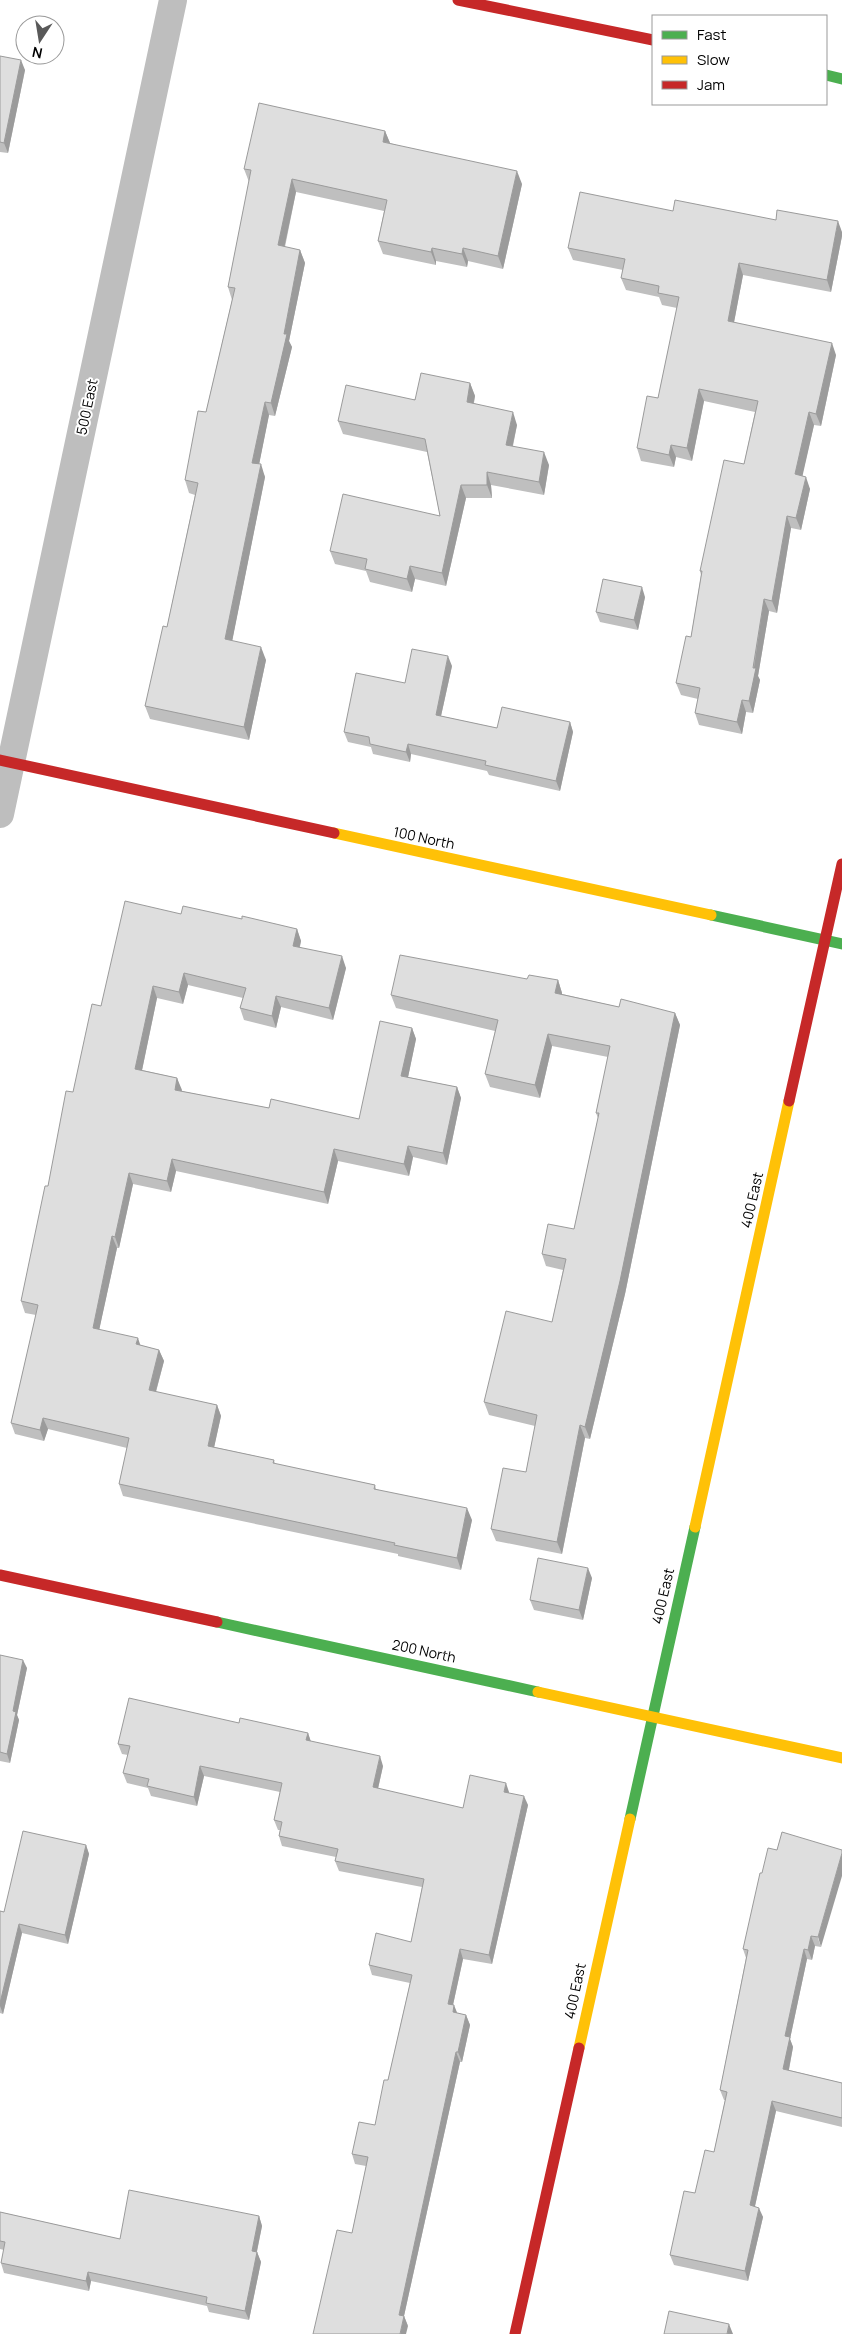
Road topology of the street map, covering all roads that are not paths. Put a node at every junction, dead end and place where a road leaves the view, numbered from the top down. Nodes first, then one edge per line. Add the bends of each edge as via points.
1 (173, 0) edge
2 (458, 0) edge
3 (652, 40) edge
4 (827, 75) edge
5 (842, 79) edge
6 (5, 761) edge
7 (0, 814) edge
8 (842, 864) edge
9 (825, 940) junction
10 (842, 944) edge
11 (0, 1575) edge
12 (651, 1716) junction
13 (842, 1758) edge
14 (515, 2334) edge

1 - 6 street, 500 East
2 - 3 street
4 - 5 street
6 - 7 street, 500 East
6 - 9 street, 100 North
8 - 9 street, 400 East
9 - 10 street, 100 North
9 - 12 street, 400 East
11 - 12 street, 200 North
12 - 13 street, 200 North
12 - 14 street, 400 East

